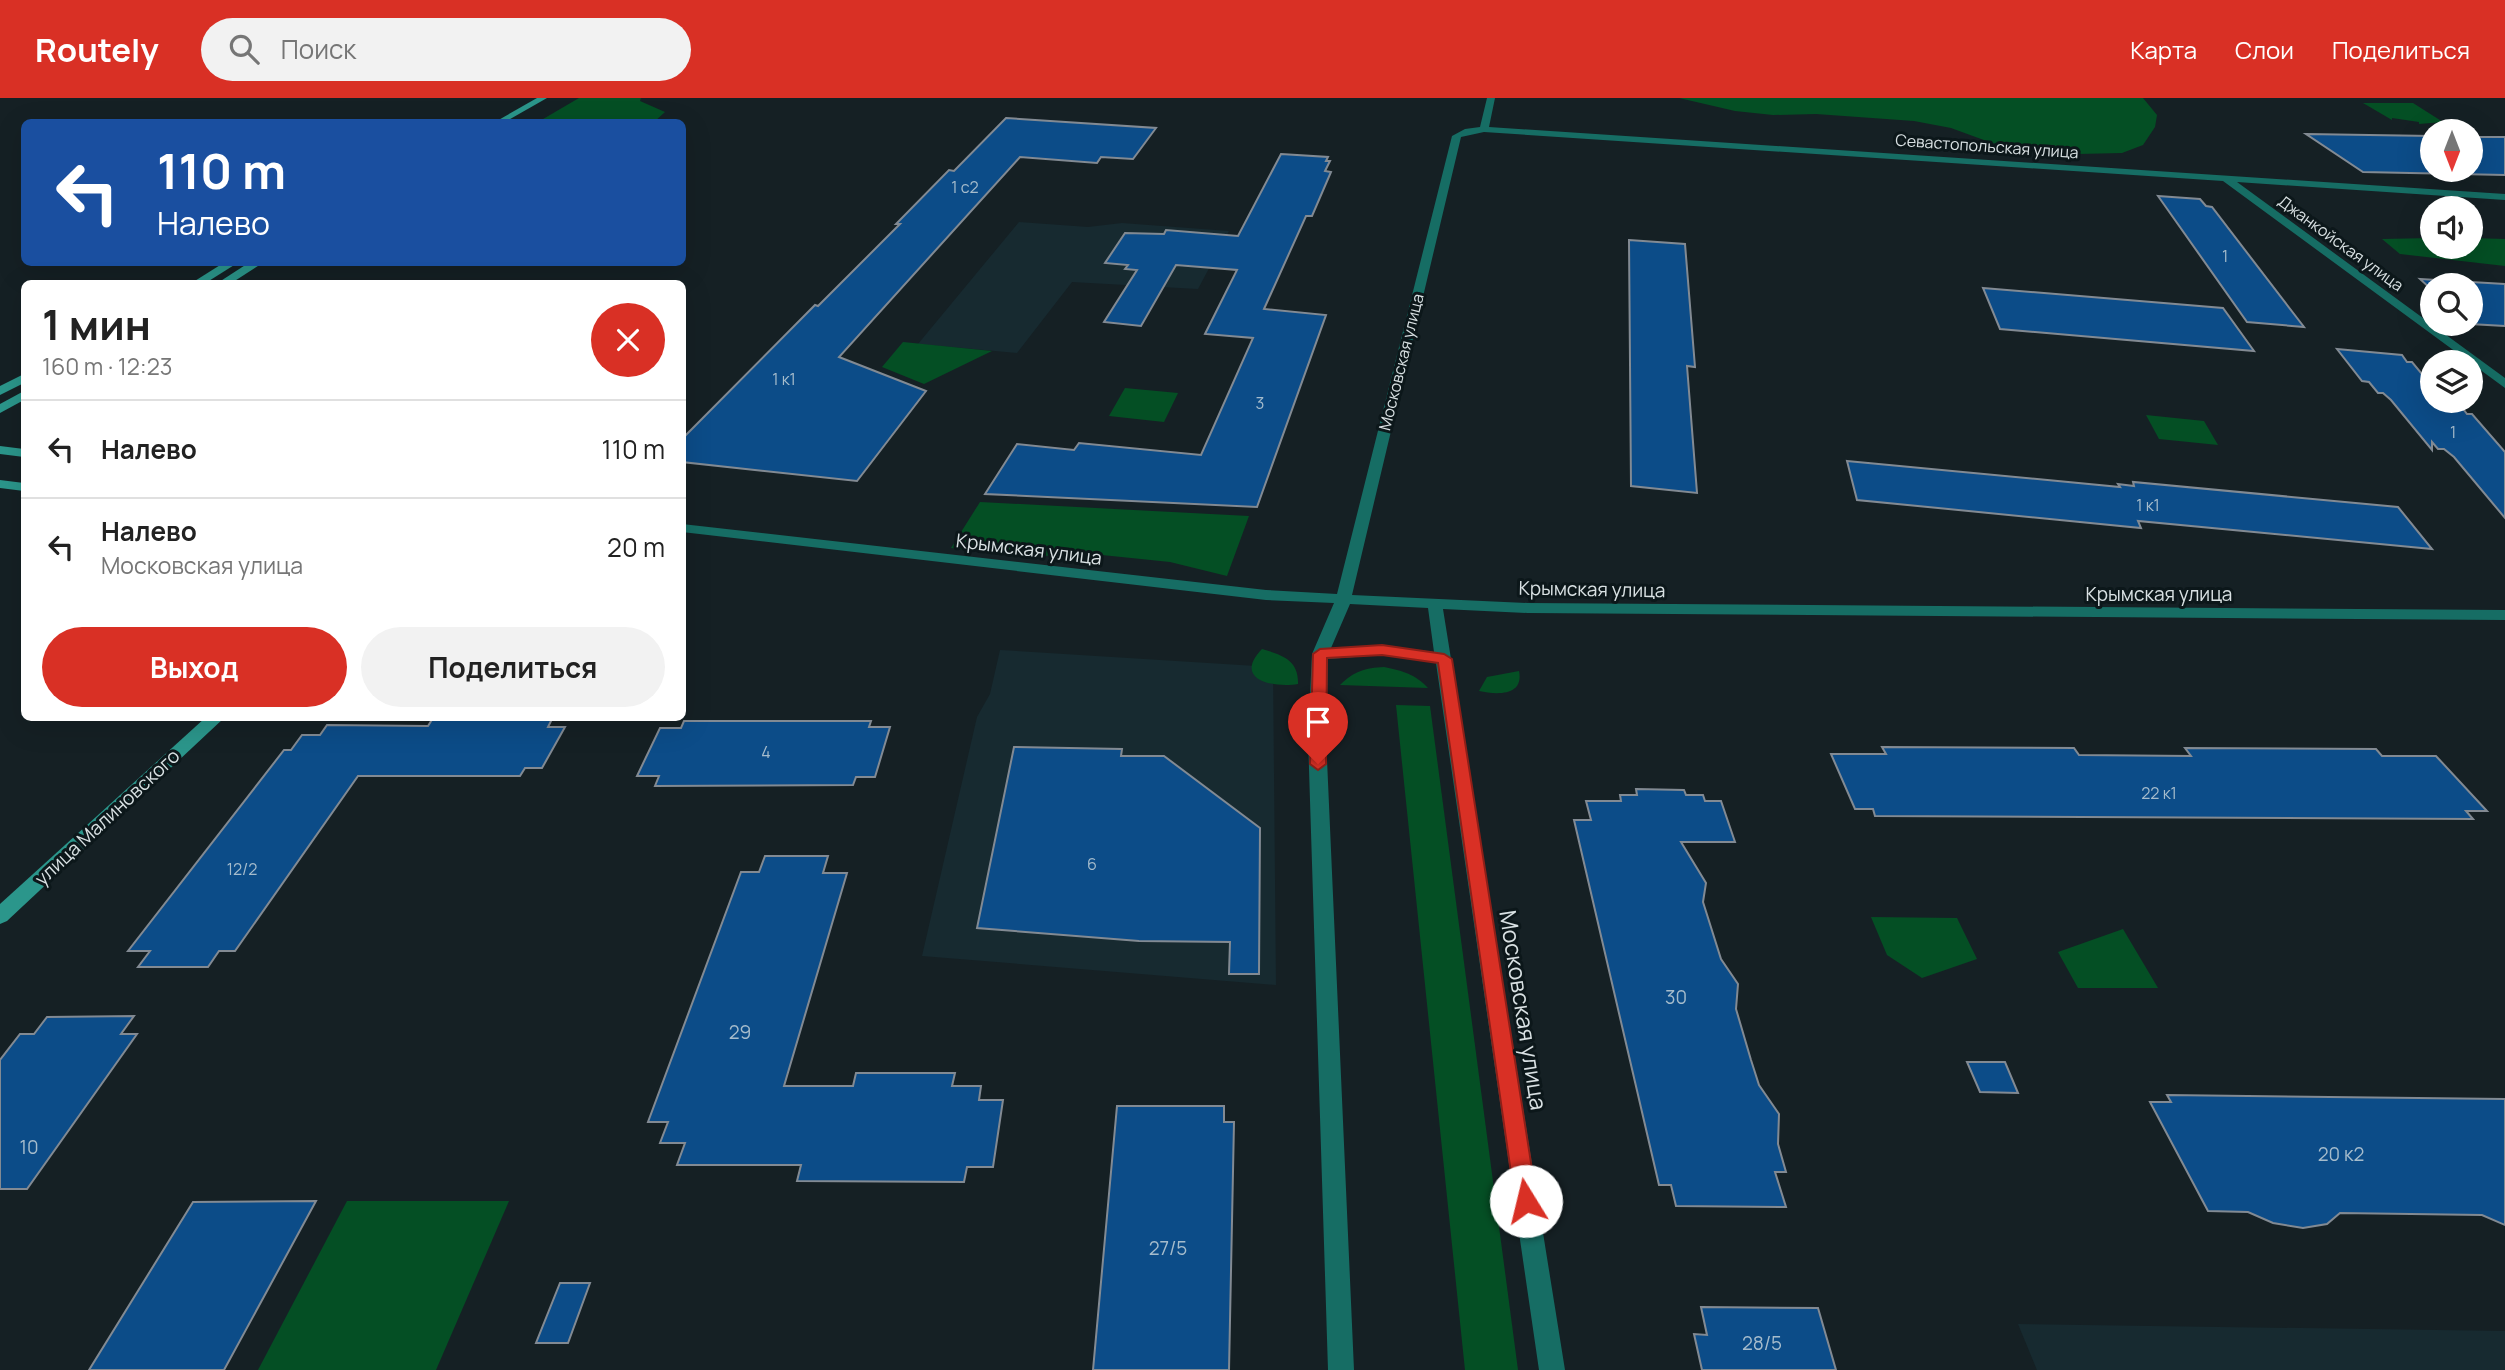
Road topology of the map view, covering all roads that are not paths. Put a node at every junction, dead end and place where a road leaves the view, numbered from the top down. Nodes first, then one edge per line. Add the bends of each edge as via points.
1 (543, 98) edge
2 (1491, 98) edge
3 (504, 119) edge
4 (1484, 129) junction
5 (1468, 131) joint
6 (2225, 178) junction
7 (2505, 197) edge
8 (227, 266) edge
9 (252, 266) edge
10 (202, 280) edge
11 (229, 280) edge
12 (21, 380) edge
13 (2505, 384) edge
14 (0, 391) edge
15 (21, 397) edge
16 (0, 409) edge
17 (0, 450) edge
18 (21, 453) edge
19 (2, 485) edge
20 (21, 487) edge
21 (686, 528) edge
22 (1343, 601) junction
23 (1435, 605) junction
24 (2505, 615) edge
25 (1320, 654) junction
26 (1444, 659) junction
27 (212, 721) edge
28 (0, 916) edge
29 (1341, 1370) edge
30 (1552, 1370) edge

1 - 3 main road
2 - 4 street
4 - 5 street, Севастопольская улица
4 - 6 street, Севастопольская улица
5 - 22 street, Московская улица via 1457,136
6 - 7 street, Севастопольская улица
6 - 13 street, Джанкойская улица
8 - 10 main road
9 - 11 main road
12 - 14 main road
15 - 16 main road
17 - 18 main road
19 - 20 main road
21 - 22 street, Крымская улица
22 - 23 street, Крымская улица
22 - 25 street
23 - 24 street, Крымская улица
23 - 26 street, Московская улица
25 - 26 street via 1382,650
25 - 29 street via 1317,737
26 - 30 street, Московская улица
27 - 28 main road, улица Малиновского

